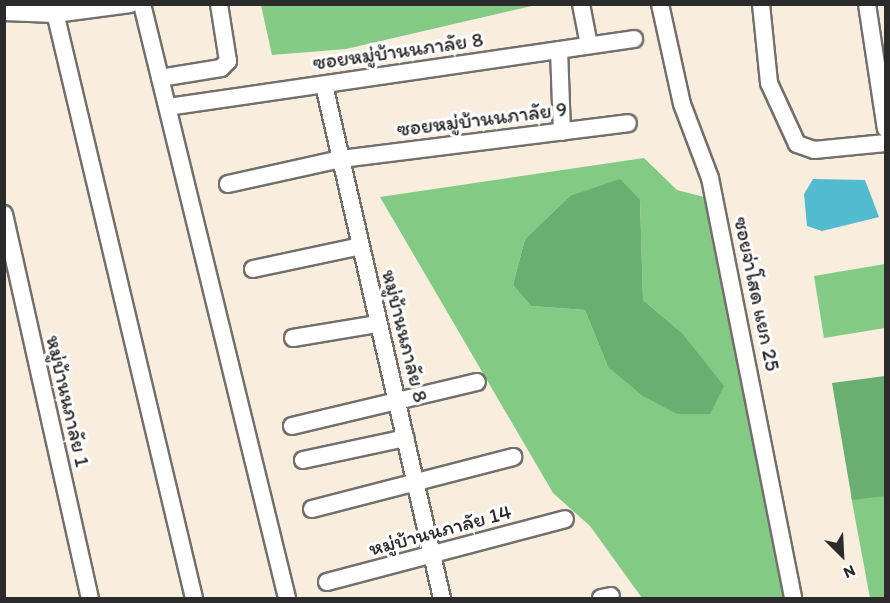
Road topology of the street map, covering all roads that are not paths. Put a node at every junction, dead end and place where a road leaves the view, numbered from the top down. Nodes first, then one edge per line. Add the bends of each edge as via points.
1 (130, 4) edge
2 (142, 4) edge
3 (219, 4) edge
4 (581, 4) edge
5 (660, 4) edge
6 (761, 4) edge
7 (867, 4) edge
8 (54, 9) edge
9 (4, 12) edge
10 (634, 39) dead end
11 (589, 45) junction
12 (559, 50) junction
13 (160, 78) junction
14 (324, 85) junction
15 (168, 107) junction
16 (628, 123) dead end
17 (885, 129) edge
18 (562, 132) junction
19 (885, 143) edge
20 (341, 159) junction
21 (228, 184) dead end
22 (4, 214) edge
23 (361, 246) junction
24 (253, 269) dead end
25 (378, 324) junction
26 (292, 338) dead end
27 (477, 382) dead end
28 (398, 399) junction
29 (292, 426) dead end
30 (406, 438) junction
31 (513, 457) dead end
32 (303, 460) dead end
33 (416, 482) junction
34 (312, 509) dead end
35 (565, 519) dead end
36 (434, 557) junction
37 (327, 582) dead end
38 (90, 598) edge
39 (194, 598) edge
40 (287, 598) edge
41 (442, 598) edge
42 (793, 598) edge

1 - 8 street
2 - 13 street
3 - 13 street via 228,61 221,68
4 - 11 street
5 - 42 street, ซอยจ่าโสด แยก 25 via 682,104 710,178
6 - 19 street via 769,83 797,144 814,150
7 - 17 street
8 - 9 street
8 - 39 street
10 - 11 street, ซอยหมู่บ้านนภาลัย 8
11 - 12 street, ซอยหมู่บ้านนภาลัย 8
12 - 14 street, ซอยหมู่บ้านนภาลัย 8
12 - 18 street
13 - 15 street
14 - 15 street, ซอยหมู่บ้านนภาลัย 8
14 - 20 street, หมู่บ้านนภาลัย 8
15 - 40 street
16 - 18 street, ซอยหมู่บ้านนภาลัย 9
18 - 20 street, ซอยหมู่บ้านนภาลัย 9
20 - 21 street, ซอยหมู่บ้านนภาลัย 9
20 - 23 street, หมู่บ้านนภาลัย 8
22 - 38 street, หมู่บ้านนภาลัย 1
23 - 24 street
23 - 25 street, หมู่บ้านนภาลัย 8
25 - 26 street
25 - 28 street, หมู่บ้านนภาลัย 8
27 - 28 street
28 - 29 street
28 - 30 street, หมู่บ้านนภาลัย 8
30 - 32 street
30 - 33 street, หมู่บ้านนภาลัย 8
31 - 33 street
33 - 34 street
33 - 36 street, หมู่บ้านนภาลัย 8
35 - 36 street, หมู่บ้านนภาลัย 14
36 - 37 street, หมู่บ้านนภาลัย 14
36 - 41 street, หมู่บ้านนภาลัย 8

